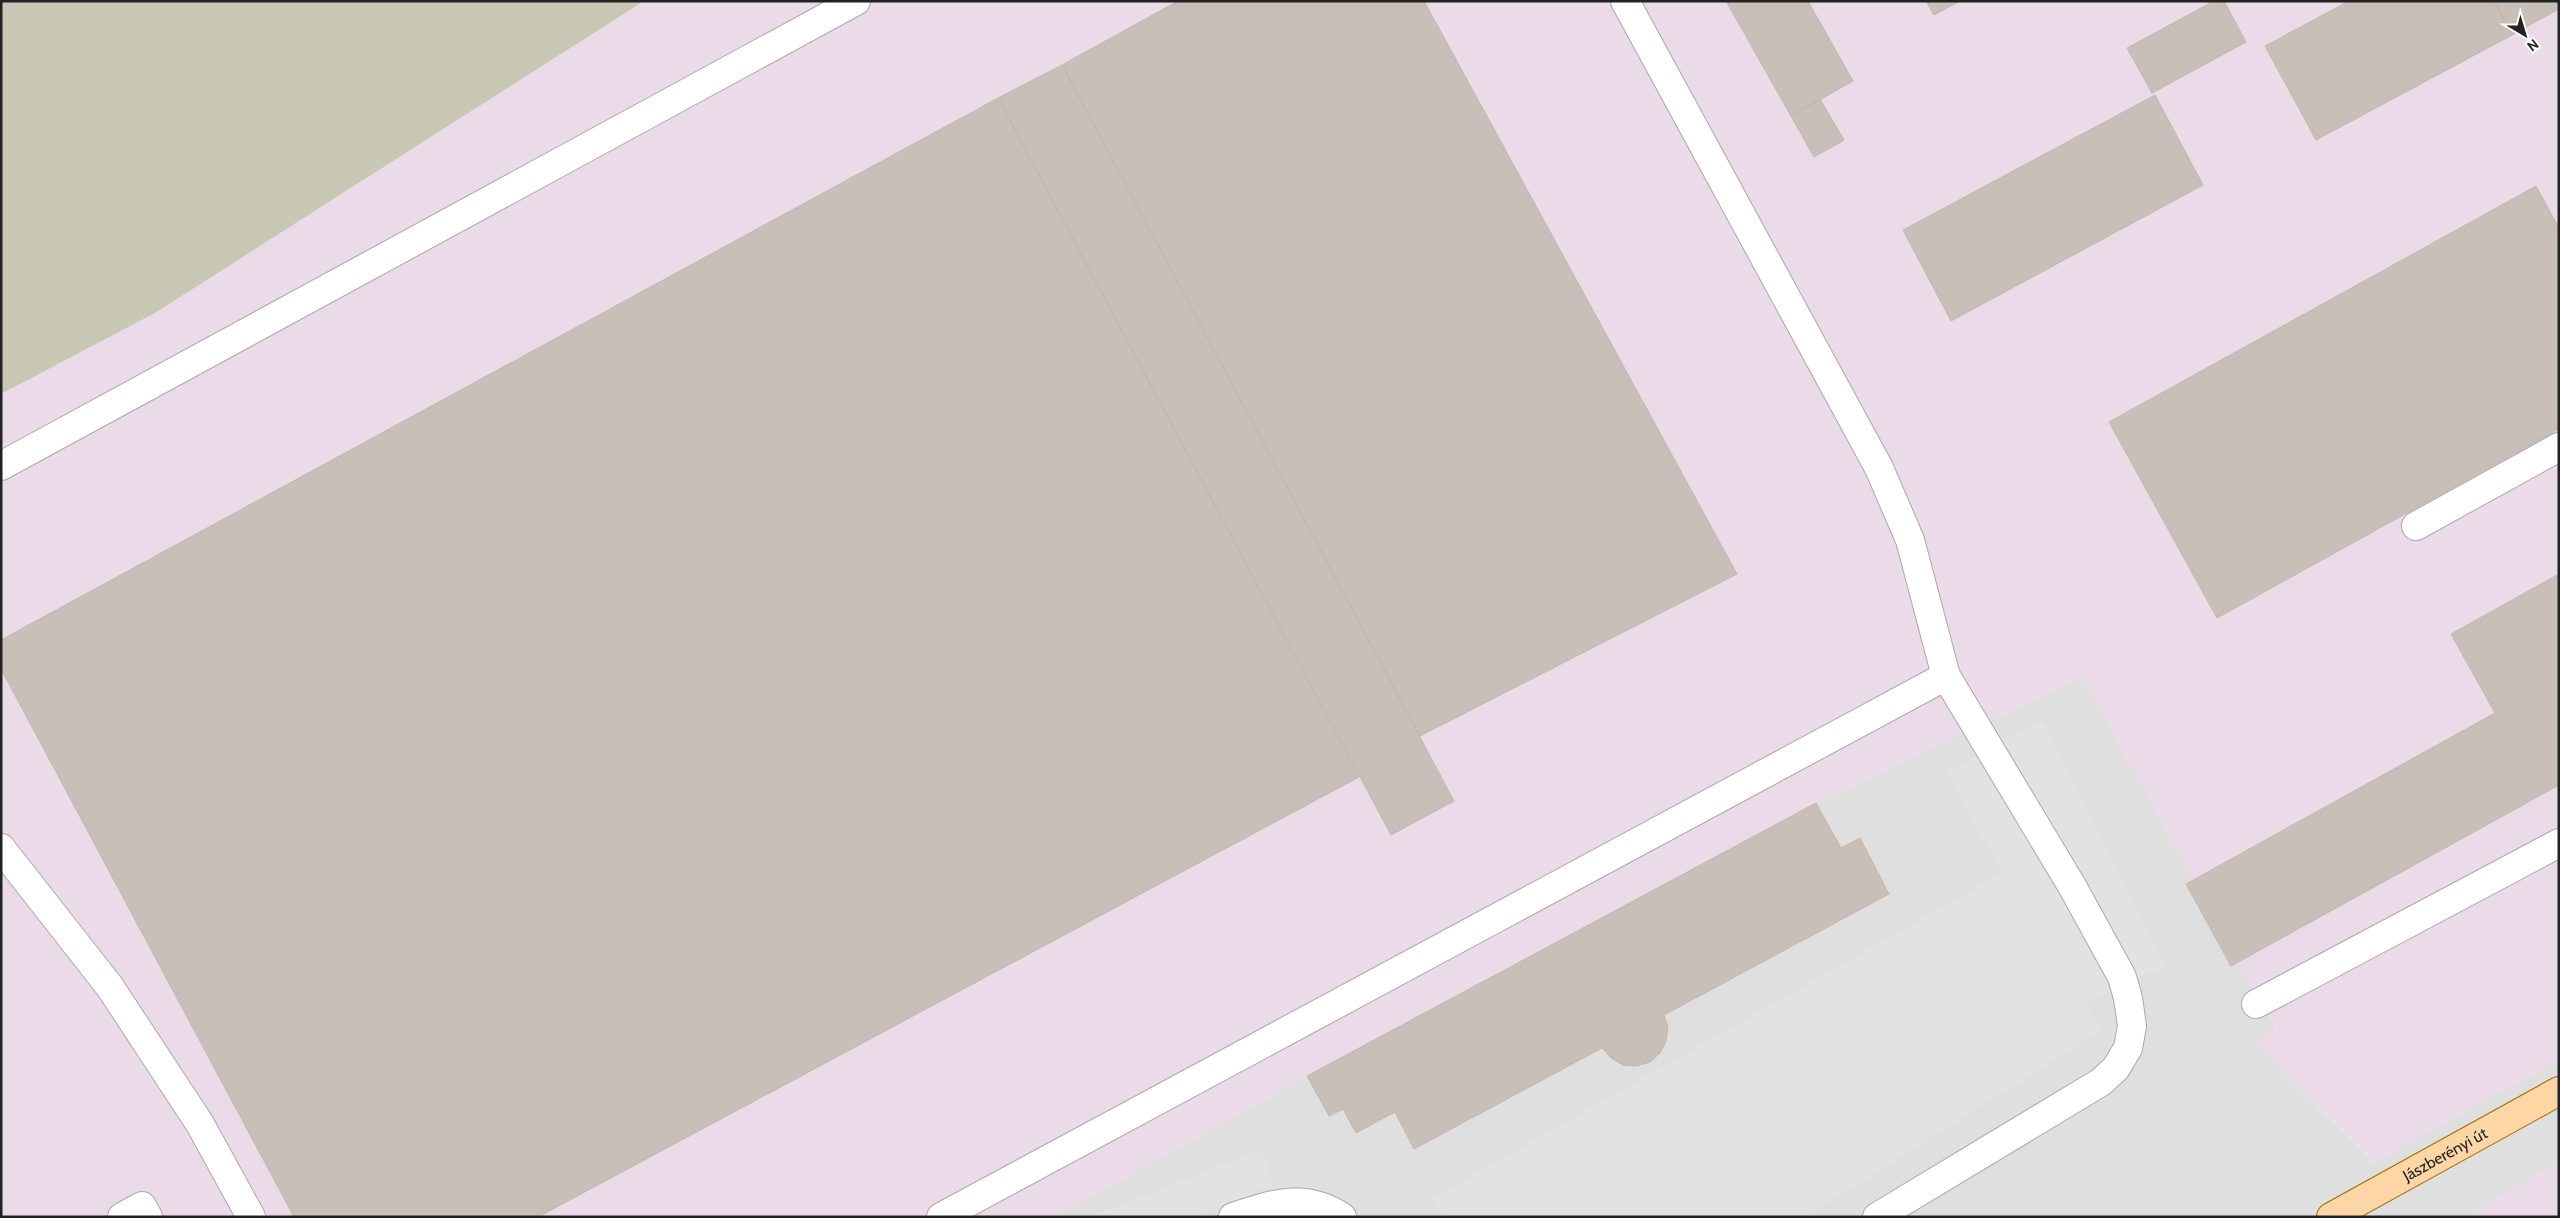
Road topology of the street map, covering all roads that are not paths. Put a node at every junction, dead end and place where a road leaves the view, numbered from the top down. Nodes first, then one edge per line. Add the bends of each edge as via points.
1 (856, 1) edge
2 (1625, 1) edge
3 (2559, 447) edge
4 (1, 466) edge
5 (2416, 526) dead end
6 (1946, 676) junction
7 (2559, 843) edge
8 (1, 848) edge
9 (2256, 1004) dead end
10 (2559, 1091) edge
11 (122, 1217) edge
12 (148, 1217) edge
13 (251, 1217) edge
14 (941, 1217) edge
15 (1233, 1217) edge
16 (1342, 1217) edge
17 (1877, 1217) edge
18 (2331, 1217) edge

1 - 4 lane
2 - 6 lane via 1879,468 1910,540
3 - 5 lane
6 - 14 lane
6 - 17 lane via 2072,886 2122,977 2132,1026 2128,1048 2116,1068 2101,1082
7 - 9 lane
8 - 13 lane via 110,987 200,1124
10 - 18 main road, Jászberényi út
11 - 12 lane via 142,1206
15 - 16 lane via 1266,1206 1303,1201 1329,1208

